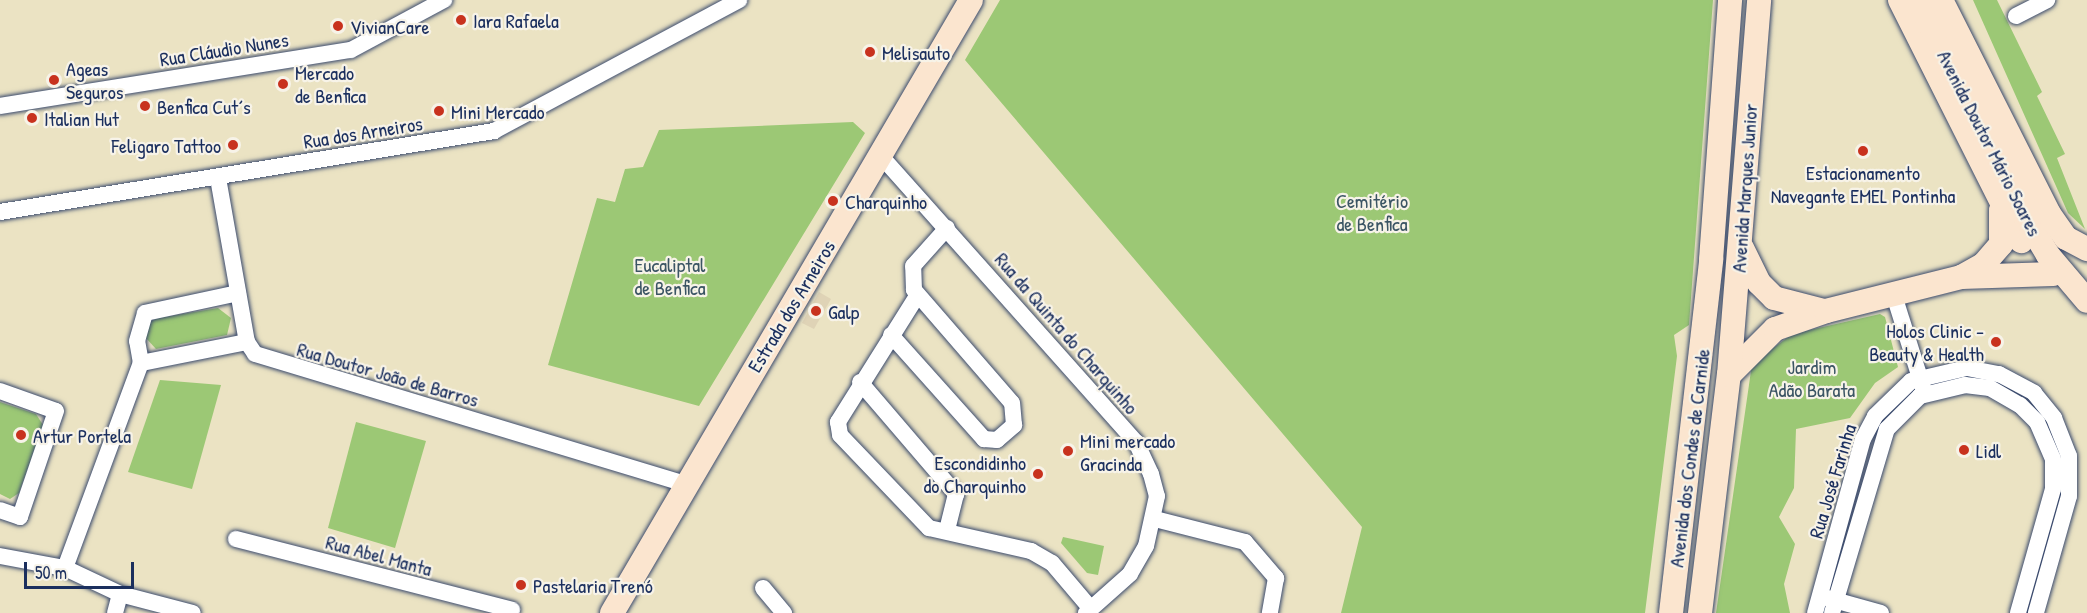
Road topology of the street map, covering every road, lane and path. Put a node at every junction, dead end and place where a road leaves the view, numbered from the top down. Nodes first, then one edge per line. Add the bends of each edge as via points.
1 (444, 0) edge
2 (739, 0) edge
3 (971, 0) edge
4 (1730, 0) edge
5 (1759, 0) edge
6 (1900, 0) edge
7 (1918, 0) edge
8 (1941, 0) edge
9 (1960, 0) edge
10 (2047, 0) edge
11 (2016, 16) dead end
12 (0, 106) edge
13 (881, 156) junction
14 (218, 178) junction
15 (2042, 200) junction
16 (2001, 209) junction
17 (0, 212) edge
18 (947, 228) junction
19 (1741, 245) junction
20 (2087, 249) edge
21 (2062, 277) junction
22 (1961, 278) junction
23 (1893, 292) junction
24 (238, 293) junction
25 (917, 296) junction
26 (2087, 301) edge
27 (1707, 304) joint
28 (1826, 311) junction
29 (891, 335) junction
30 (246, 342) junction
31 (141, 363) junction
32 (1729, 375) junction
33 (1917, 378) junction
34 (860, 382) junction
35 (0, 391) edge
36 (1926, 394) junction
37 (685, 484) junction
38 (2057, 507) junction
39 (0, 510) edge
40 (1155, 519) junction
41 (947, 529) junction
42 (236, 539) dead end
43 (0, 556) edge
44 (65, 568) junction
45 (763, 588) dead end
46 (120, 594) junction
47 (1823, 608) edge
48 (512, 610) dead end
49 (1088, 611) edge
50 (115, 613) edge
51 (192, 613) edge
52 (612, 613) edge
53 (784, 613) edge
54 (1270, 613) edge
55 (1671, 613) edge
56 (1700, 613) edge
57 (1881, 613) edge
58 (2018, 613) edge
59 (2036, 613) edge

1 - 12 street, Rua Cláudio Nunes via 351,50
2 - 14 street, Rua dos Arneiros via 494,131
3 - 13 main road, Estrada dos Arneiros
4 - 27 main road, Avenida Marques Junior
5 - 19 main road, Avenida Marques Junior
6 - 16 main road
7 - 21 main road, Avenida Doutor Mário Soares via 2023,213
8 - 15 main road, Avenida Doutor Mário Soares
9 - 15 main road via 2008,105
10 - 11 street
13 - 18 street, Rua da Quinta do Charquinho
13 - 37 main road, Estrada dos Arneiros
14 - 17 street, Rua dos Arneiros
14 - 24 street
15 - 20 main road, Avenida Doutor Mário Soares via 2066,238
16 - 21 main road via 2026,248
16 - 22 main road via 2001,244 1983,265
18 - 25 street via 914,266
18 - 40 street, Rua da Quinta do Charquinho via 1136,441 1156,496
19 - 28 main road via 1767,292 1786,304
19 - 32 main road, Avenida Marques Junior
21 - 22 main road
21 - 26 main road
22 - 23 main road
23 - 28 main road
23 - 33 street
24 - 30 street
24 - 31 street via 146,313 137,341
25 - 29 street
25 - 29 street via 1012,403 1016,418 1009,431 992,441 980,436
27 - 55 main road, Avenida dos Condes de Carnide
28 - 32 main road via 1775,329
29 - 34 street
30 - 31 street
30 - 37 street, Rua Doutor João de Barros via 255,354 295,370
31 - 44 street
32 - 56 main road, Avenida dos Condes de Carnide
33 - 36 street
33 - 38 street, Rua José Farinha via 1950,369 1984,370 2034,393 2054,418 2069,456
33 - 47 street, Rua José Farinha via 1886,403 1868,430
34 - 41 street via 956,494
34 - 41 street via 838,422 840,435 929,528
35 - 39 street via 56,411 20,517
36 - 38 street, Rua José Farinha via 1977,386 2001,393 2029,413 2053,459
36 - 47 street, Rua José Farinha via 1902,409 1882,438
37 - 52 main road, Estrada dos Arneiros
38 - 58 street, Rua José Farinha
38 - 59 street, Rua José Farinha
40 - 49 street, Rua da Quinta do Charquinho via 1130,574
40 - 54 street via 1245,542 1276,578
41 - 49 street via 1031,551 1052,563
42 - 48 street, Rua Abel Manta
43 - 44 street
44 - 46 street
45 - 53 street
46 - 50 street
46 - 51 street
47 - 57 street

